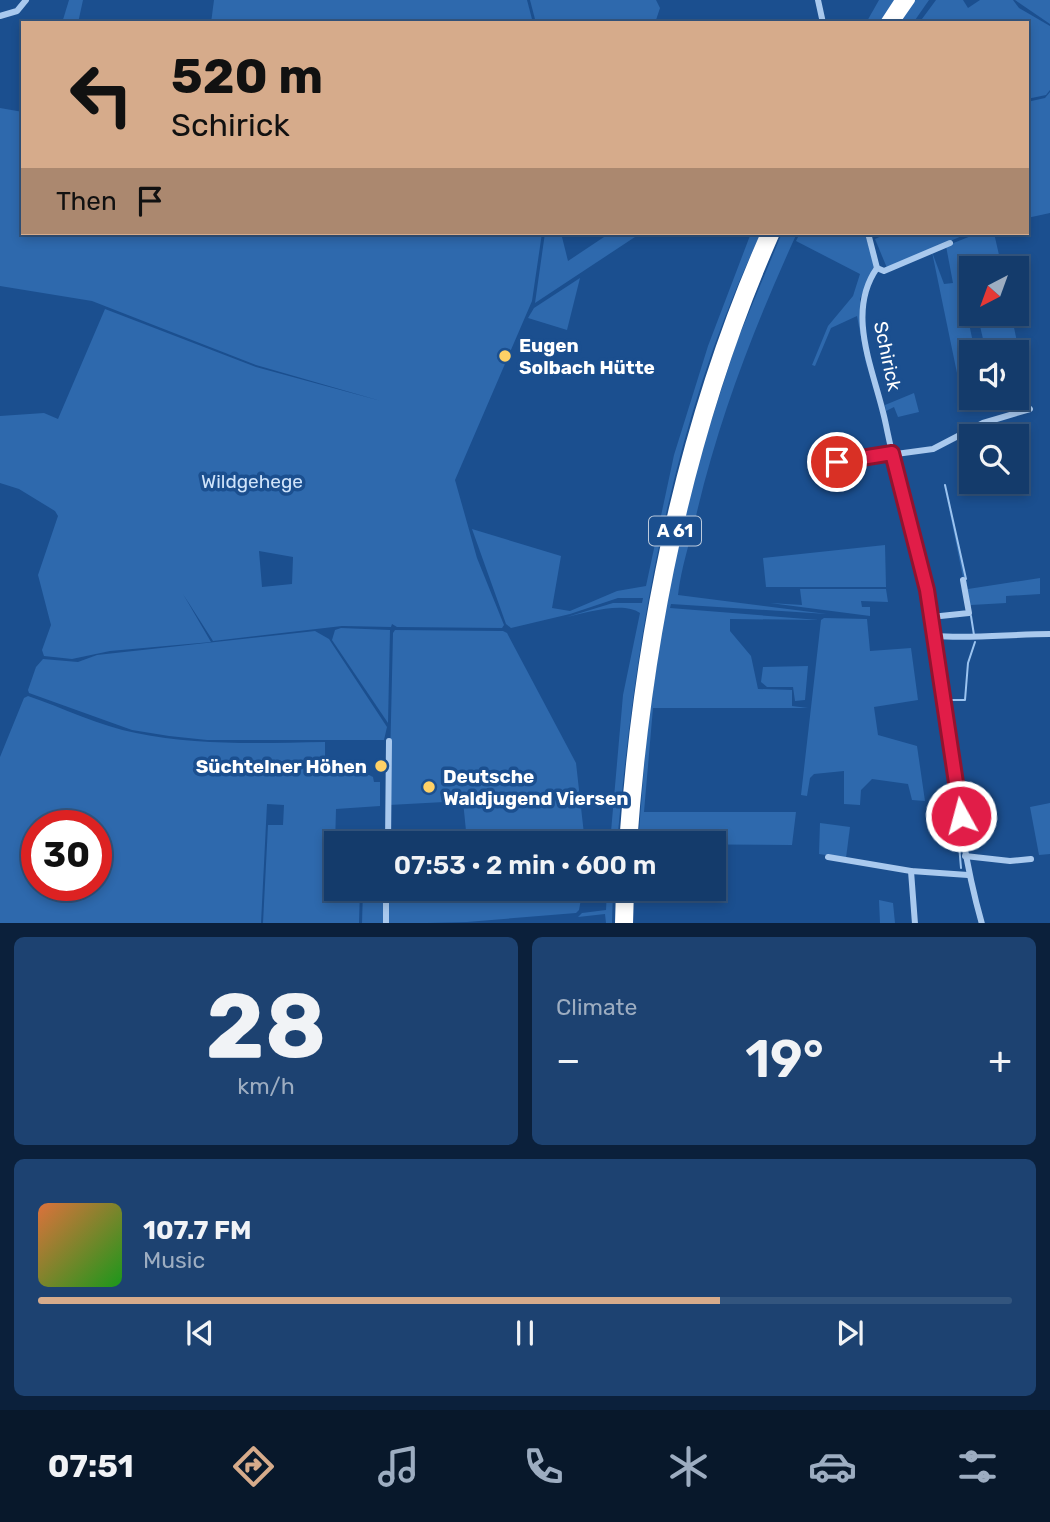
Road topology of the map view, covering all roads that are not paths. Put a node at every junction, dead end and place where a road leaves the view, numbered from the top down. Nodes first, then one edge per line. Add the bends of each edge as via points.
1 (26, 0) edge
2 (818, 0) edge
3 (900, 0) edge
4 (910, 0) edge
5 (0, 16) edge
6 (823, 21) edge
7 (885, 21) edge
8 (895, 21) edge
9 (765, 235) edge
10 (774, 235) edge
11 (869, 235) edge
12 (950, 243) dead end
13 (877, 268) junction
14 (1030, 409) dead end
15 (892, 453) junction
16 (837, 462) dead end
17 (963, 580) dead end
18 (931, 617) junction
19 (1050, 634) edge
20 (935, 636) junction
21 (388, 741) dead end
22 (388, 831) edge
23 (625, 831) edge
24 (633, 831) edge
25 (964, 856) junction
26 (828, 858) dead end
27 (1031, 859) dead end
28 (911, 870) junction
29 (968, 875) junction
30 (386, 901) edge
31 (621, 901) edge
32 (629, 901) edge
33 (386, 923) edge
34 (620, 923) edge
35 (628, 923) edge
36 (915, 923) edge
37 (982, 923) edge

1 - 5 street via 17,11
2 - 6 street
3 - 7 highway
4 - 8 highway
9 - 23 highway, A 61 via 720,348 669,522 642,662
10 - 24 highway, A 61 via 727,351 674,537 648,677
11 - 13 street
12 - 13 street via 884,271
13 - 15 street, Schirick via 864,291 863,332
14 - 15 street via 982,423 933,449
15 - 16 street
15 - 18 street, Schirick
17 - 18 street via 969,613
18 - 20 street, Schirick
19 - 20 street via 1000,633 971,639
20 - 25 street, Schirick
21 - 22 street
25 - 27 street
25 - 29 street, Schirick
26 - 28 street
28 - 29 street
28 - 36 street
29 - 37 street, Schirick
30 - 33 street
31 - 34 highway
32 - 35 highway

